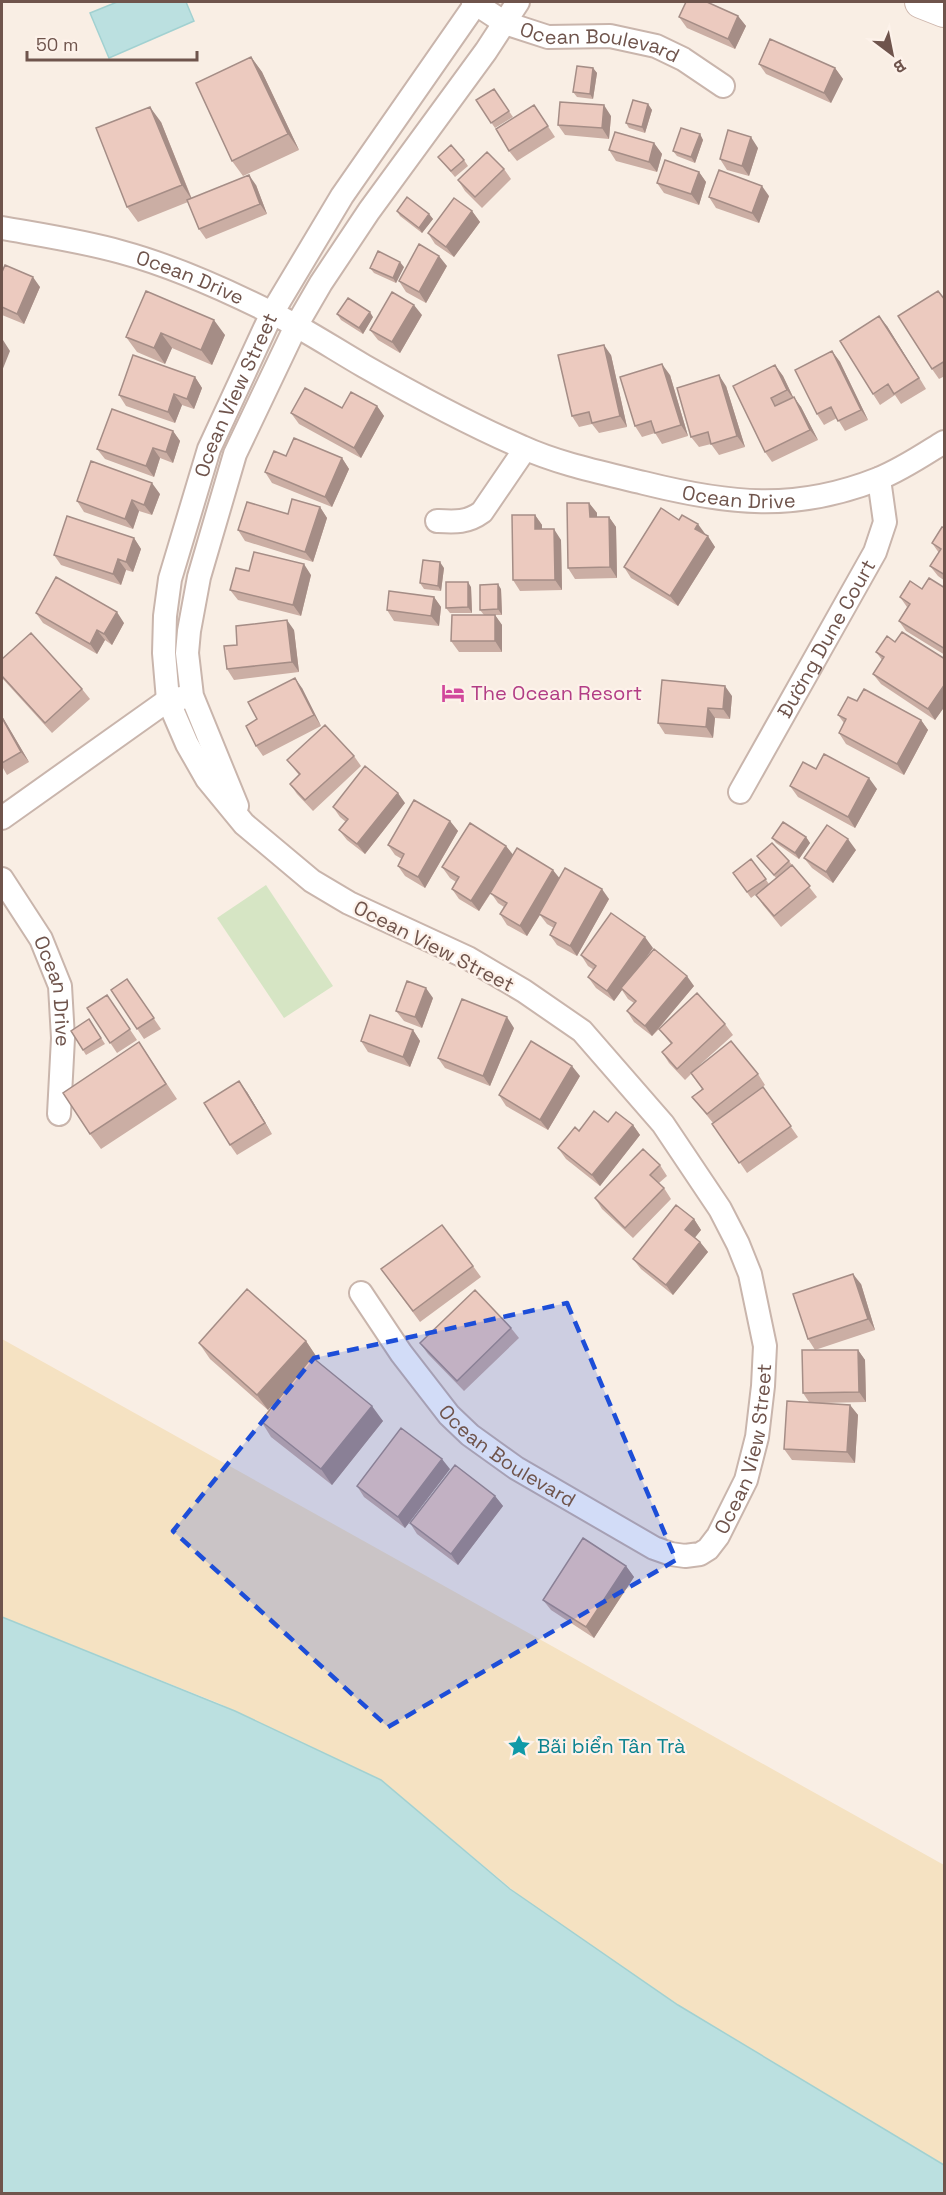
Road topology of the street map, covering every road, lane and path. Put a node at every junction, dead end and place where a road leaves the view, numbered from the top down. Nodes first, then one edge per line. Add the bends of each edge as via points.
1 (475, 2) edge
2 (518, 2) edge
3 (921, 2) edge
4 (945, 11) edge
5 (505, 23) junction
6 (723, 86) dead end
7 (2, 228) edge
8 (272, 313) junction
9 (296, 326) junction
10 (945, 442) edge
11 (525, 449) junction
12 (879, 479) junction
13 (437, 521) dead end
14 (192, 696) junction
15 (168, 700) junction
16 (740, 792) dead end
17 (2, 819) edge
18 (244, 824) junction
19 (2, 879) edge
20 (60, 1114) dead end
21 (361, 1293) dead end
22 (700, 1554) joint

1 - 5 street, Ocean Boulevard
1 - 8 street, Ocean View Street via 342,196
2 - 5 street, Ocean View Street
3 - 4 main road
5 - 6 street, Ocean Boulevard via 548,37 610,36 656,46
5 - 9 street, Ocean View Street via 369,211
7 - 8 street, Ocean Drive via 74,241 157,263
8 - 9 street, Ocean Drive
8 - 15 street, Ocean View Street via 209,449 170,579 164,653
9 - 11 street, Ocean Drive via 373,371
9 - 14 street, Ocean View Street via 235,454 211,530 189,631
10 - 12 street, Ocean Drive
11 - 12 street, Ocean Drive via 673,490 743,502 786,502
11 - 13 street via 482,512 459,523
12 - 16 street, Đường Dune Court via 885,522 875,552
14 - 15 street
14 - 18 street, Ocean View Street
15 - 17 street
15 - 18 street, Ocean View Street via 207,779
18 - 22 street, Ocean View Street via 312,881 349,903 468,958 582,1031 663,1124 720,1209 752,1282 765,1346 763,1386 757,1437 746,1480 718,1536
19 - 20 street, Ocean Drive via 41,939 60,986
21 - 22 street, Ocean Boulevard via 449,1415 492,1452 654,1548 678,1555

